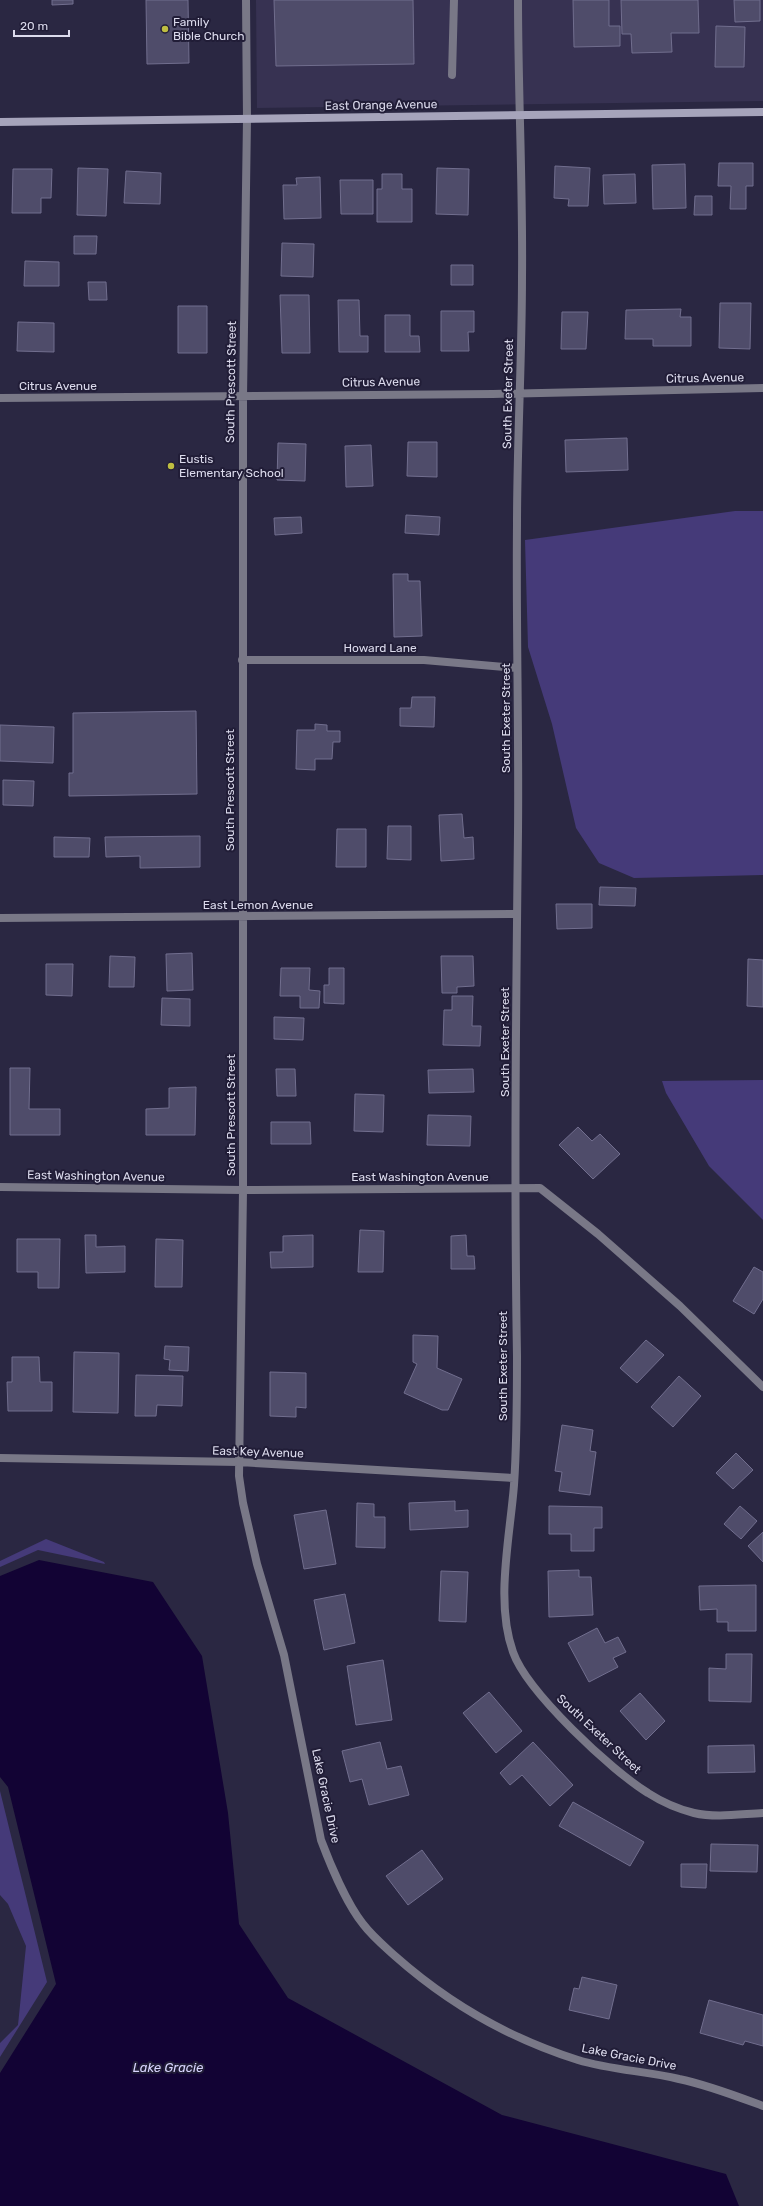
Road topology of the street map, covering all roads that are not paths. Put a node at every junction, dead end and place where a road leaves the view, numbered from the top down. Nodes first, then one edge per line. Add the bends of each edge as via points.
1 (246, 0) edge
2 (454, 0) edge
3 (518, 0) edge
4 (452, 75) dead end
5 (763, 112) edge
6 (519, 115) junction
7 (247, 119) junction
8 (0, 122) edge
9 (763, 388) edge
10 (520, 393) junction
11 (243, 397) junction
12 (0, 398) edge
13 (242, 660) junction
14 (517, 668) junction
15 (516, 914) junction
16 (242, 917) junction
17 (0, 918) edge
18 (0, 1187) edge
19 (517, 1188) junction
20 (243, 1190) junction
21 (763, 1387) edge
22 (0, 1458) edge
23 (239, 1462) junction
24 (514, 1478) junction
25 (763, 1813) edge
26 (763, 2106) edge

1 - 7 street, South Prescott Street
2 - 4 street
3 - 6 street, South Exeter Street
5 - 6 main road, East Orange Avenue
6 - 7 main road, East Orange Avenue
6 - 10 street, South Exeter Street via 522,276
7 - 8 main road, East Orange Avenue
7 - 11 street, South Prescott Street
9 - 10 street, Citrus Avenue
10 - 11 street, Citrus Avenue
10 - 14 street, South Exeter Street
11 - 12 street, Citrus Avenue
11 - 13 street, South Prescott Street
13 - 14 street, Howard Lane via 424,660
13 - 16 street, South Prescott Street
14 - 15 street, South Exeter Street
15 - 16 street, East Lemon Avenue
15 - 19 street, South Exeter Street
16 - 17 street, East Lemon Avenue
16 - 20 street, South Prescott Street
18 - 20 street, East Washington Avenue
19 - 20 street, East Washington Avenue
19 - 21 street, East Washington Avenue via 540,1188 598,1234 680,1306
19 - 24 street, South Exeter Street via 514,1266 517,1363
20 - 23 street, South Prescott Street
22 - 23 street, East Key Avenue
23 - 24 street, East Key Avenue
23 - 26 street, Lake Gracie Drive via 243,1503 257,1564 284,1655 321,1840 330,1864 362,1923 373,1937 441,1993 505,2031 537,2046 620,2070 680,2079
24 - 25 street, South Exeter Street via 505,1586 506,1623 517,1663 529,1681 564,1721 622,1774 646,1792 696,1813

